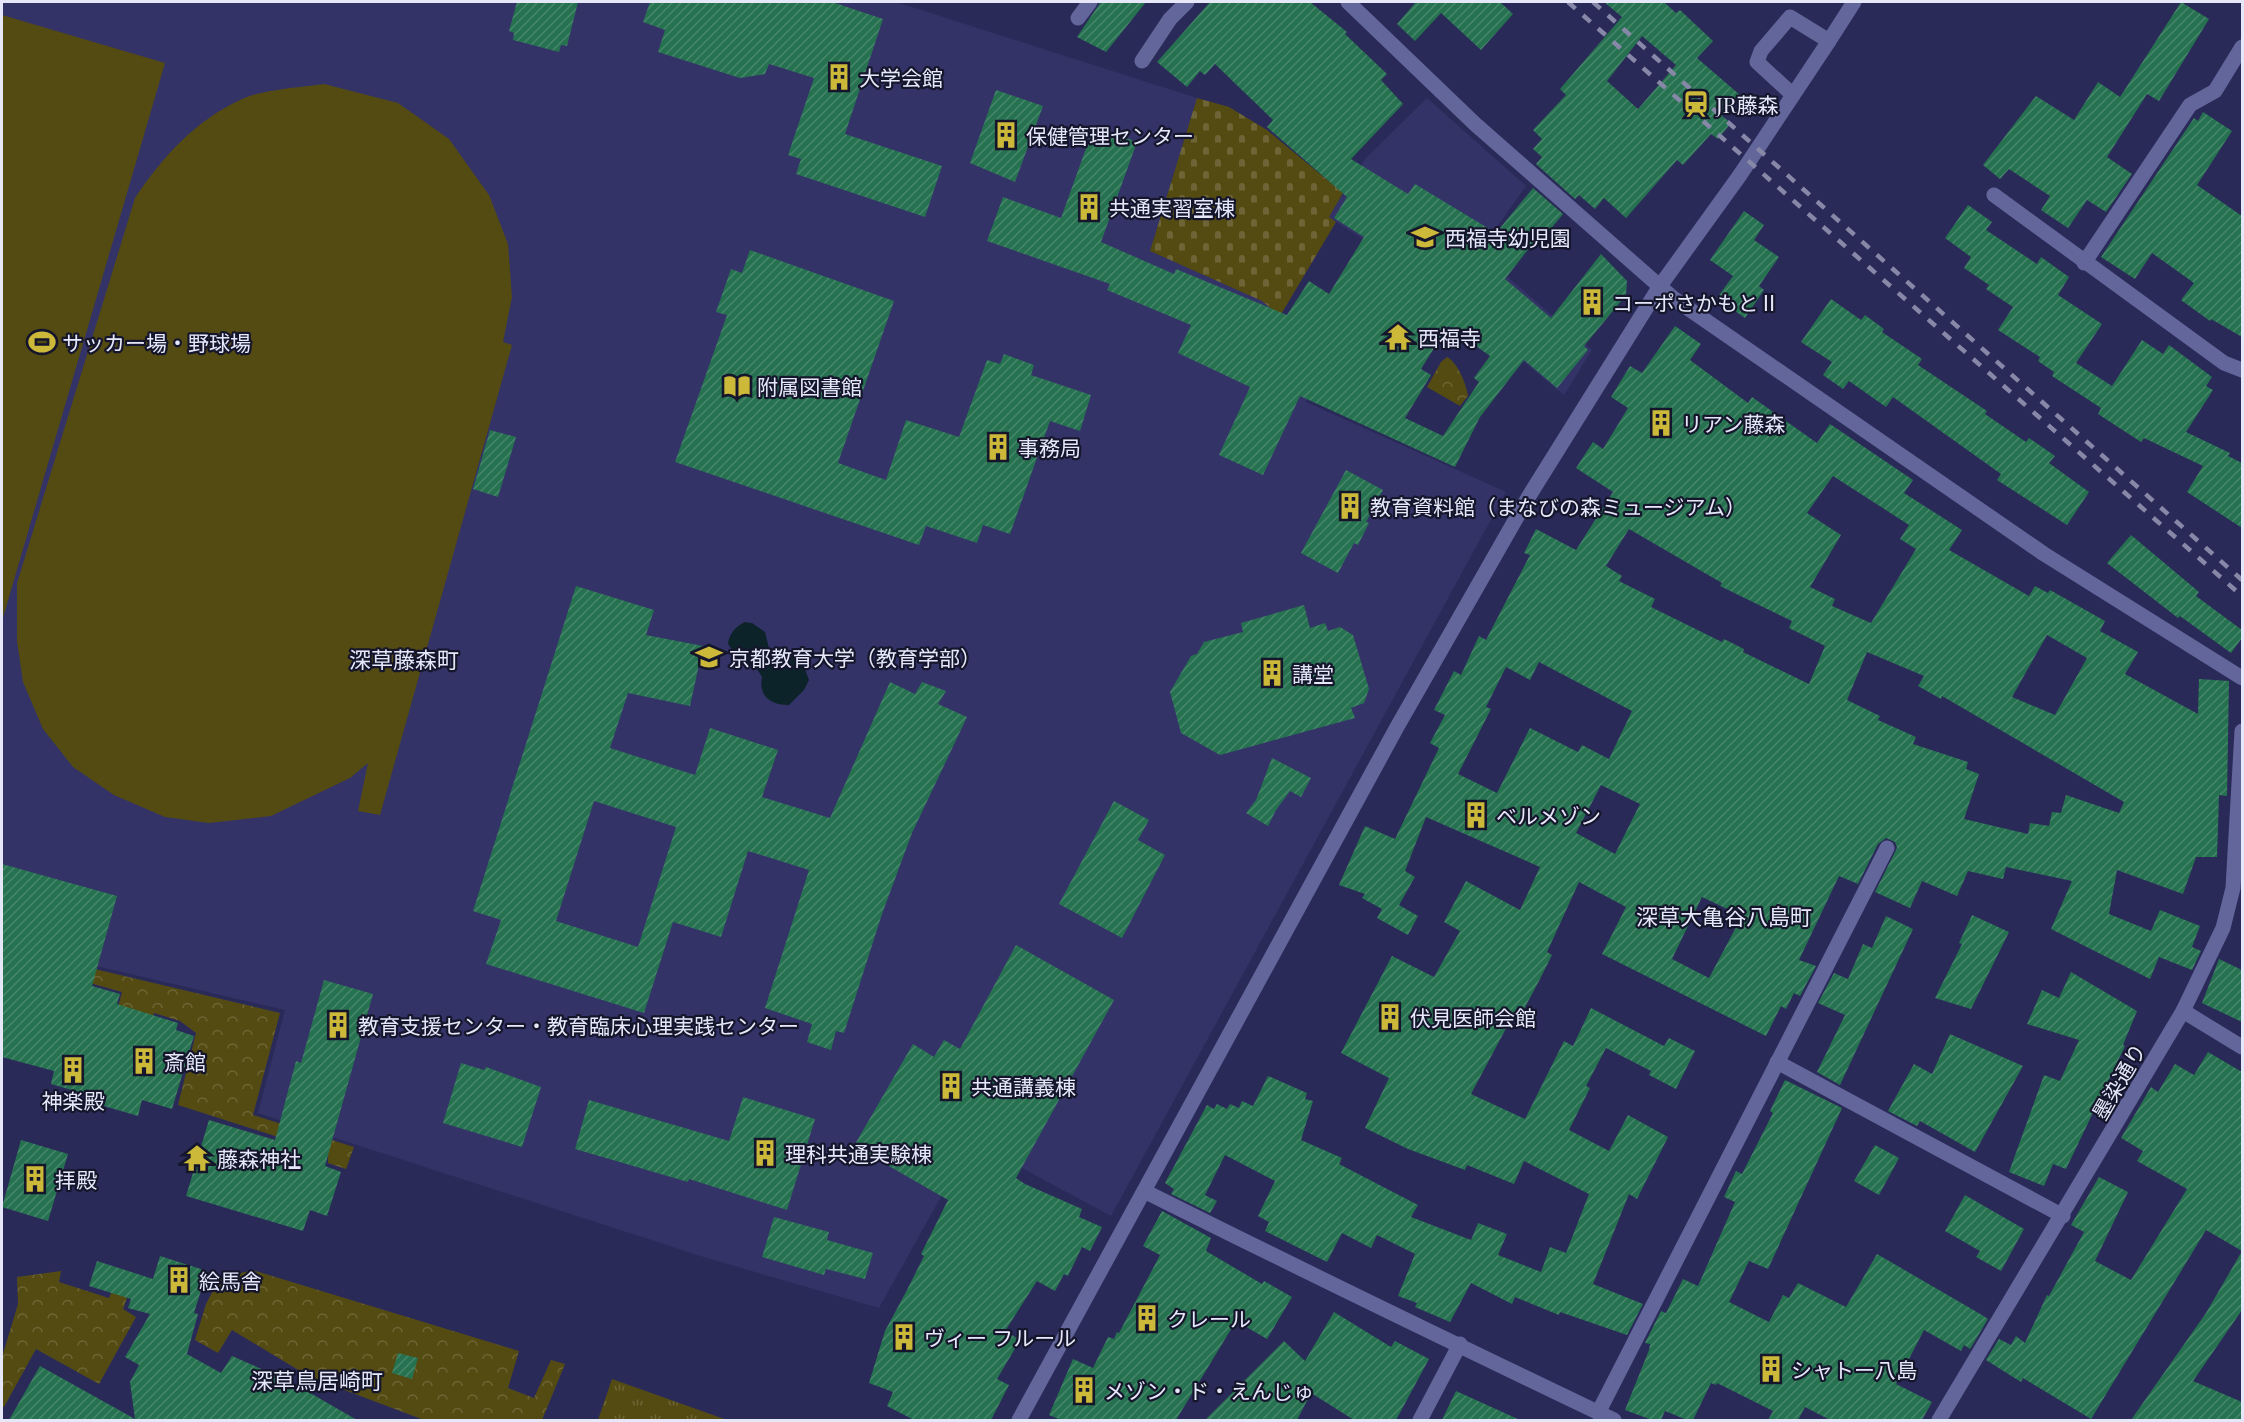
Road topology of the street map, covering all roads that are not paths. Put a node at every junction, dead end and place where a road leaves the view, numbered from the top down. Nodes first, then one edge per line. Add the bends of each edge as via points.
1 (1090, 2) edge
2 (1187, 2) edge
3 (1348, 2) edge
4 (1854, 2) edge
5 (1078, 18) dead end
6 (1829, 41) junction
7 (2242, 47) edge
8 (1142, 61) dead end
9 (1793, 95) junction
10 (1994, 195) dead end
11 (2084, 263) junction
12 (1660, 286) junction
13 (2242, 370) edge
14 (2242, 678) edge
15 (2242, 731) edge
16 (1887, 848) dead end
17 (2183, 1011) junction
18 (2242, 1047) edge
19 (1777, 1062) junction
20 (1144, 1191) junction
21 (2063, 1216) junction
22 (1460, 1344) junction
23 (1598, 1413) junction
24 (1019, 1420) edge
25 (1420, 1420) edge
26 (1614, 1420) edge
27 (1939, 1420) edge

1 - 5 street
2 - 8 street via 1170,19
3 - 12 street via 1475,124
4 - 6 street
6 - 9 street
6 - 9 street via 1790,17 1761,51 1757,62
7 - 11 street via 2215,91 2190,105
9 - 12 street
10 - 11 street
11 - 13 street via 2224,363
12 - 14 street via 2044,554
12 - 20 street via 1529,496 1442,648
15 - 17 street, 墨染通り via 2233,888 2223,928
16 - 19 street
17 - 18 street
17 - 21 street, 墨染通り
19 - 21 street
19 - 23 street
20 - 22 street via 1384,1311
20 - 24 street
21 - 27 street, 墨染通り
22 - 23 street
22 - 25 street
23 - 26 street

